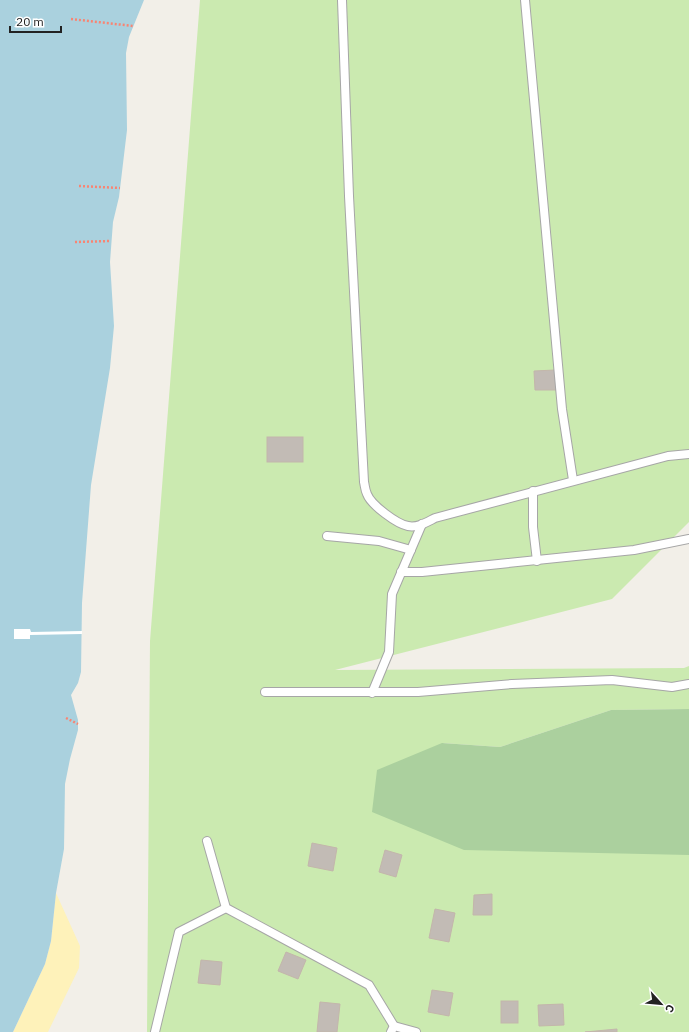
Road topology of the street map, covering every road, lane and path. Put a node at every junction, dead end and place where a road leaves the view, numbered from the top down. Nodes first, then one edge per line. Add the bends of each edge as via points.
1 (342, 0) edge
2 (525, 0) edge
3 (71, 19) dead end
4 (133, 26) dead end
5 (80, 186) dead end
6 (120, 188) dead end
7 (111, 240) dead end
8 (75, 242) dead end
9 (689, 454) edge
10 (573, 480) junction
11 (533, 491) junction
12 (422, 524) junction
13 (327, 536) dead end
14 (689, 539) edge
15 (411, 550) junction
16 (537, 561) junction
17 (401, 572) junction
18 (689, 684) edge
19 (265, 692) dead end
20 (372, 693) junction
21 (66, 718) dead end
22 (78, 724) dead end
23 (207, 841) dead end
24 (226, 908) junction
25 (393, 1029) edge
26 (155, 1032) edge
27 (416, 1032) edge

1 - 12 lane via 364,482 367,495 380,510 408,526
2 - 10 lane via 562,409
3 - 4 path
5 - 6 path
7 - 8 path
9 - 10 lane via 668,456
10 - 11 lane
11 - 12 lane via 435,518
11 - 16 lane via 533,527
12 - 15 lane
13 - 15 lane via 379,541
14 - 16 lane via 634,550
15 - 17 lane
16 - 17 lane
17 - 20 lane via 392,594 388,652
18 - 20 lane via 672,687 612,680
19 - 20 lane
21 - 22 path
23 - 24 lane
24 - 25 lane via 369,985
24 - 26 lane via 179,932
25 - 27 lane

